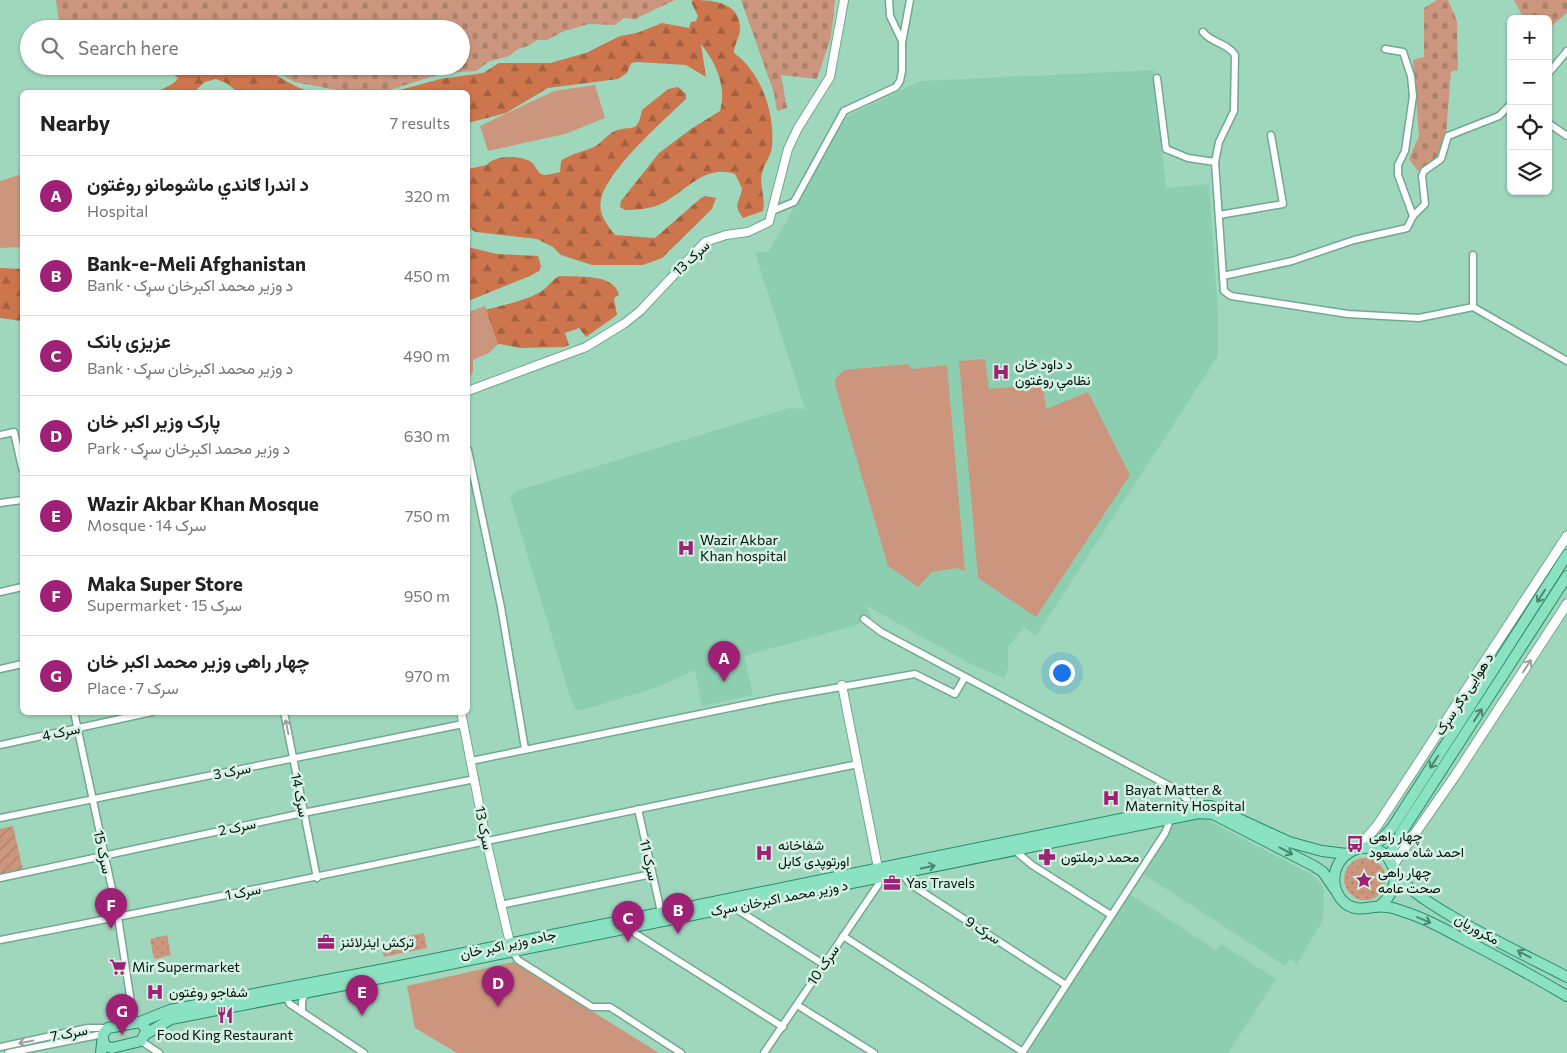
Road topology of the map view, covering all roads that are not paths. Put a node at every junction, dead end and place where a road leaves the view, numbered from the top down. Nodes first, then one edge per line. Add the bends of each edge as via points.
1 (844, 0) edge
2 (890, 0) edge
3 (910, 0) edge
4 (1203, 32) dead end
5 (902, 43) junction
6 (1385, 49) dead end
7 (1567, 51) edge
8 (1552, 69) edge
9 (1157, 78) dead end
10 (1510, 105) edge
11 (1552, 125) edge
12 (1271, 135) dead end
13 (1567, 136) edge
14 (1215, 162) junction
15 (772, 211) junction
16 (1220, 215) junction
17 (1413, 216) junction
18 (1473, 255) dead end
19 (1223, 276) junction
20 (1473, 307) junction
21 (1567, 361) edge
22 (470, 390) edge
23 (0, 435) edge
24 (20, 459) edge
25 (470, 460) edge
26 (20, 500) edge
27 (0, 503) edge
28 (1567, 536) edge
29 (1567, 555) edge
30 (1567, 576) edge
31 (20, 588) edge
32 (0, 592) edge
33 (1567, 604) edge
34 (864, 619) dead end
35 (20, 664) edge
36 (0, 669) edge
37 (965, 677) junction
38 (842, 685) junction
39 (75, 715) edge
40 (139, 715) edge
41 (285, 715) edge
42 (462, 715) edge
43 (463, 724) junction
44 (78, 729) junction
45 (0, 745) edge
46 (525, 749) junction
47 (293, 759) junction
48 (471, 761) junction
49 (858, 764) junction
50 (474, 779) junction
51 (92, 799) junction
52 (638, 808) junction
53 (1189, 810) junction
54 (303, 813) junction
55 (0, 818) edge
56 (1170, 818) junction
57 (486, 840) junction
58 (1011, 845) junction
59 (1356, 850) junction
60 (103, 856) junction
61 (1393, 866) junction
62 (901, 868) junction
63 (879, 873) junction
64 (652, 874) junction
65 (0, 878) edge
66 (317, 878) junction
67 (1336, 891) junction
68 (732, 902) junction
69 (500, 905) junction
70 (1378, 907) junction
71 (661, 912) junction
72 (1112, 915) junction
73 (118, 917) junction
74 (631, 923) junction
75 (843, 936) junction
76 (0, 940) edge
77 (511, 948) junction
78 (823, 964) junction
79 (1567, 977) edge
80 (1066, 985) junction
81 (306, 992) junction
82 (285, 996) junction
83 (1567, 996) edge
84 (797, 1005) junction
85 (302, 1012) junction
86 (137, 1022) junction
87 (782, 1027) junction
88 (105, 1034) junction
89 (144, 1038) junction
90 (0, 1047) edge
91 (111, 1051) edge
92 (1022, 1052) edge
93 (8, 1053) edge
94 (101, 1053) edge
95 (158, 1053) edge
96 (364, 1053) edge
97 (681, 1053) edge
98 (764, 1053) edge
99 (874, 1053) edge

1 - 15 street, سرک 13 via 830,77 788,149
2 - 5 street via 890,16
3 - 5 street
4 - 14 street via 1235,55 1234,110 1219,142
5 - 15 street via 902,71 896,87 844,111 794,202
6 - 17 street via 1403,52 1411,76 1413,96 1398,175
7 - 8 street
9 - 14 street via 1166,149 1188,158
10 - 17 street via 1499,116 1448,136 1441,159 1424,171 1425,204
11 - 13 street
12 - 16 street via 1284,204
14 - 16 street
15 - 22 street, سرک 13 via 768,222 758,229 705,242 625,324 586,347
16 - 19 street
17 - 19 street via 1407,228 1395,233 1354,240 1292,261
18 - 20 street
19 - 20 street via 1224,290 1231,296 1348,314 1419,318
20 - 21 street
23 - 24 street via 14,432
25 - 46 street via 501,608
26 - 27 street
28 - 59 main road, د هوایی ډګر سړک via 1393,803
29 -> 59 main road via 1392,828 1381,840
61 -> 30 main road via 1392,851 1401,833
31 - 32 street
61 -> 33 main road
34 - 37 street via 881,632
35 - 36 street
37 - 38 street via 955,694 915,674
37 - 53 street via 1179,791 1187,800
38 - 46 street
38 - 49 street
39 - 44 street, سرک 15
40 - 44 street, سرک 4
47 -> 41 street, سرک 14
42 - 43 street, سرک 13
43 - 47 street, سرک 3
43 - 48 street, سرک 13
44 - 45 street, سرک 4
44 - 51 street, سرک 15
46 - 48 street
47 - 51 street, سرک 3
47 - 54 street, سرک 14
48 - 50 street, سرک 13
49 - 52 street, سرک 1
49 - 63 street
50 - 54 street, سرک 2
50 - 57 street, سرک 13
51 - 55 street, سرک 3
51 - 60 street, سرک 15
52 - 57 street, سرک 1
52 - 64 street, سرک 11
53 - 56 main road, د وزیر محمد اکبرخان سړک
53 - 58 main road, د وزیر محمد اکبرخان سړک
53 - 59 main road, د وزیر محمد اکبرخان سړک via 1211,806 1288,842 1322,851
53 -> 67 main road, د وزیر محمد اکبرخان سړک via 1213,814 1289,853 1323,872
54 - 60 street, سرک 2
54 - 66 street, سرک 14
56 - 58 main road, د وزیر محمد اکبرخان سړک
56 - 72 street via 1164,833
57 - 66 street, سرک 1
57 - 69 street, سرک 13
58 - 62 main road, د وزیر محمد اکبرخان سړک
58 - 72 street via 1032,864
59 - 61 main road via 1375,850
59 - 67 main road via 1335,870
60 - 65 street, سرک 2
60 - 73 street, سرک 15
61 - 70 main road via 1396,881 1393,892
79 -> 61 main road, مکروریان via 1436,906 1401,882
62 - 63 main road, د وزیر محمد اکبرخان سړک
62 - 80 street, سرک 9 via 910,884
63 - 68 main road, د وزیر محمد اکبرخان سړک
63 - 75 street, سرک 10 via 878,885
64 - 69 street
64 - 71 street, سرک 11
66 - 73 street, سرک 1
67 - 70 main road via 1354,908
68 - 71 main road
68 - 74 main road, د وزیر محمد اکبرخان سړک
68 - 78 street
69 - 77 street, سرک 13
70 -> 83 main road via 1385,906 1430,922
71 - 74 main road
72 - 80 street
73 - 76 street, سرک 1
73 - 86 street, سرک 15
74 - 77 main road, د وزیر محمد اکبرخان سړک
74 - 87 street via 636,934
75 - 78 street, سرک 10
75 - 92 street
77 - 81 main road, د وزیر محمد اکبرخان سړک
77 - 86 main road, جاده وزیر اکبر خان via 170,1010
77 - 97 street via 518,960 592,1008 610,1008
78 - 84 street, سرک 10
80 - 92 street
81 - 82 main road, د وزیر محمد اکبرخان سړک
81 - 85 street
82 - 85 street
82 - 89 main road, د وزیر محمد اکبرخان سړک via 171,1019
84 - 87 street, سرک 10
84 - 99 street
85 - 96 street
86 - 88 main road, جاده وزیر اکبر خان
86 - 89 main road via 145,1026
87 - 98 street, سرک 10
88 -> 90 street, سرک 7 via 88,1028
88 - 91 main road via 105,1046
88 - 93 street, سرک 7
88 - 94 main road
89 - 91 main road, د وزیر محمد اکبرخان سړک
89 - 95 street

